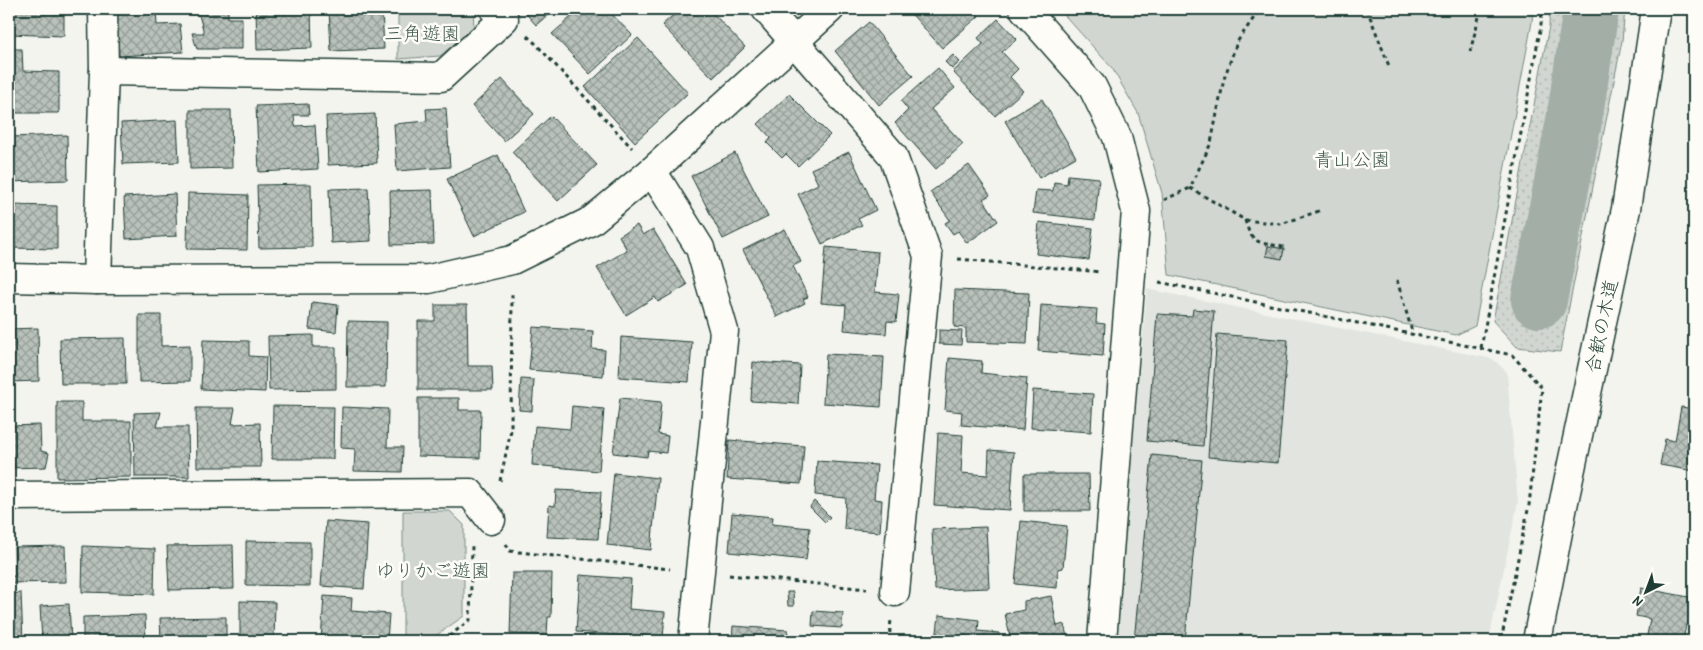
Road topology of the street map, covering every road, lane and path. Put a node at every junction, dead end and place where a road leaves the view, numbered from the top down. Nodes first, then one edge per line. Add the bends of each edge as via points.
1 (103, 9) edge
2 (766, 9) edge
3 (830, 9) edge
4 (1024, 9) edge
5 (1260, 9) edge
6 (1367, 9) edge
7 (1481, 9) edge
8 (1542, 9) edge
9 (1656, 9) edge
10 (499, 14) edge
11 (795, 41) junction
12 (1470, 52) dead end
13 (1389, 66) dead end
14 (104, 70) junction
15 (652, 171) junction
16 (1190, 188) junction
17 (1164, 200) dead end
18 (1319, 211) dead end
19 (1246, 220) junction
20 (1284, 247) dead end
21 (928, 256) junction
22 (512, 260) junction
23 (1132, 275) junction
24 (9, 278) edge
25 (96, 280) junction
26 (1397, 280) dead end
27 (1413, 335) junction
28 (1481, 348) junction
29 (9, 496) edge
30 (491, 520) junction
31 (895, 592) dead end
32 (443, 641) edge
33 (693, 641) edge
34 (1102, 641) edge
35 (1501, 641) edge
36 (1537, 641) edge

1 - 14 street
2 - 11 street
3 - 11 street
4 - 23 street via 1092,86 1117,137 1136,211
5 - 16 path via 1237,42 1224,79 1211,143
6 - 13 path
7 - 12 path
8 - 28 path
9 - 36 street, 合歓の木道 via 1626,209
10 - 14 street via 441,77
10 - 15 path via 535,43
11 - 15 street
11 - 21 street via 892,156
14 - 25 street
15 - 22 street via 591,221
15 - 33 street via 700,248 724,330
16 - 17 path
16 - 19 path
18 - 19 path via 1280,224
19 - 20 path via 1249,233 1256,240
21 - 23 path
21 - 31 street
22 - 25 street via 429,279
22 - 30 path via 510,430
23 - 27 path
23 - 34 street
24 - 25 street
26 - 27 path
27 - 28 path
28 - 35 path via 1512,355 1542,388 1529,505
29 - 30 street via 470,494
30 - 32 path via 472,546 470,620

